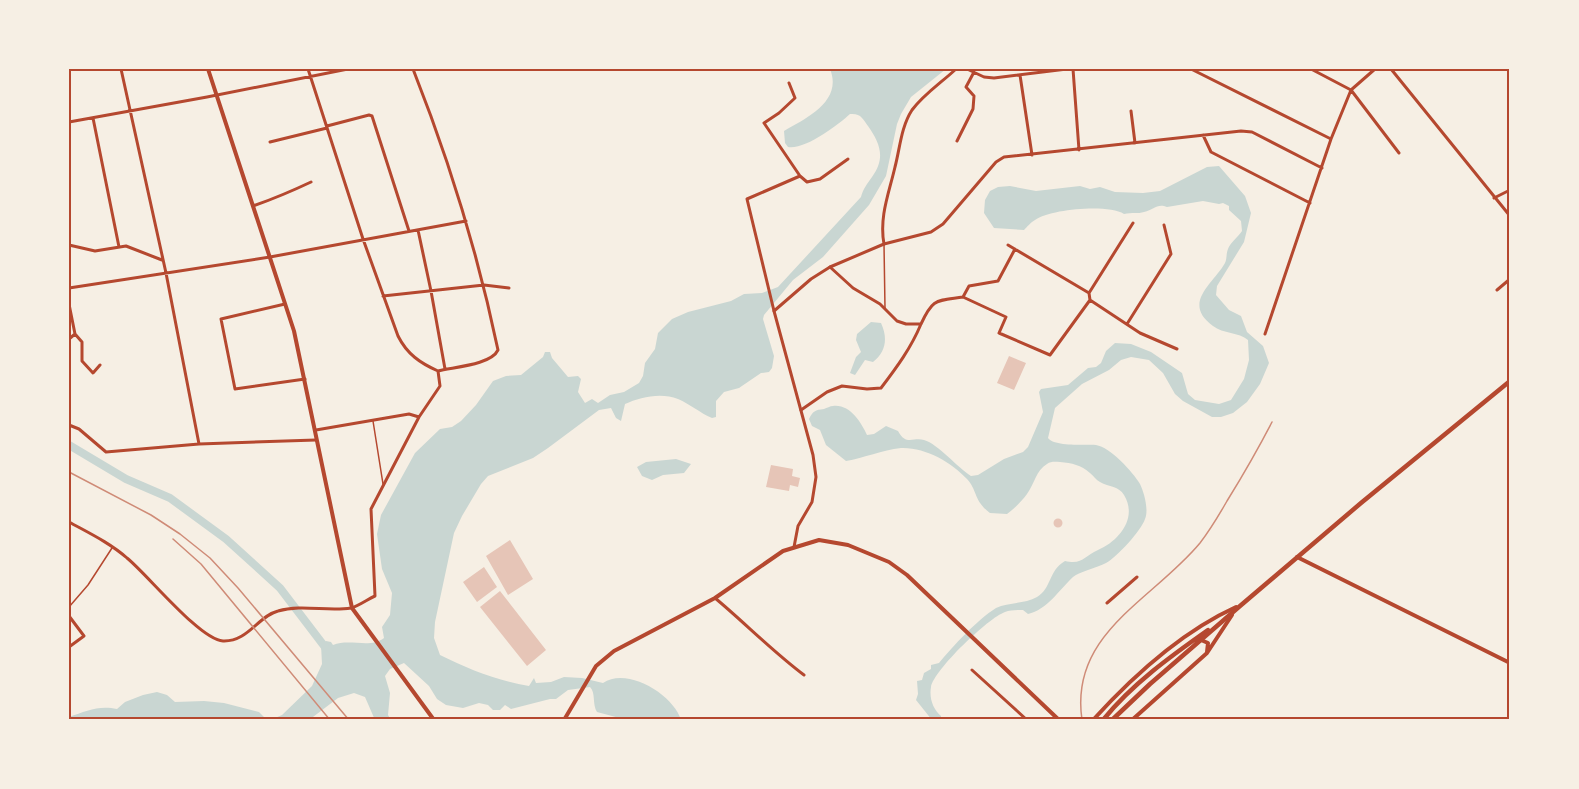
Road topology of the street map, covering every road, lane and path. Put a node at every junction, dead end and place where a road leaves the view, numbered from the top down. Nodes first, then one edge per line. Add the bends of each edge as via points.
1 (121, 69) edge
2 (208, 69) edge
3 (308, 69) edge
4 (348, 69) edge
5 (413, 69) edge
6 (956, 69) edge
7 (967, 69) edge
8 (1067, 69) edge
9 (1073, 69) edge
10 (1191, 69) edge
11 (1311, 69) edge
12 (1375, 69) edge
13 (1391, 69) edge
14 (974, 72) junction
15 (1020, 75) junction
16 (310, 77) junction
17 (789, 83) dead end
18 (1351, 90) junction
19 (216, 96) junction
20 (130, 111) junction
21 (1131, 111) dead end
22 (93, 118) junction
23 (69, 122) edge
24 (327, 127) junction
25 (1203, 135) junction
26 (1331, 139) junction
27 (957, 141) dead end
28 (270, 142) dead end
29 (1135, 143) junction
30 (1079, 150) junction
31 (1399, 153) dead end
32 (1032, 155) junction
33 (848, 159) dead end
34 (1322, 168) junction
35 (800, 176) junction
36 (311, 182) dead end
37 (1510, 190) edge
38 (1494, 198) junction
39 (1310, 203) junction
40 (253, 206) junction
41 (1510, 216) edge
42 (466, 221) junction
43 (1133, 223) dead end
44 (1164, 225) dead end
45 (418, 230) junction
46 (409, 231) junction
47 (363, 239) junction
48 (884, 244) junction
49 (69, 245) edge
50 (1008, 245) dead end
51 (119, 247) junction
52 (1015, 249) junction
53 (270, 256) junction
54 (163, 260) junction
55 (830, 267) junction
56 (166, 273) junction
57 (1510, 279) edge
58 (69, 282) edge
59 (484, 285) junction
60 (509, 288) dead end
61 (69, 289) edge
62 (1497, 290) dead end
63 (431, 291) junction
64 (1089, 293) junction
65 (383, 296) junction
66 (963, 297) junction
67 (1090, 300) junction
68 (69, 304) edge
69 (285, 304) junction
70 (885, 309) junction
71 (774, 310) junction
72 (921, 324) junction
73 (1127, 324) junction
74 (75, 334) junction
75 (1265, 334) dead end
76 (69, 339) edge
77 (1177, 349) dead end
78 (100, 365) dead end
79 (445, 369) junction
80 (438, 371) junction
81 (305, 379) junction
82 (1510, 381) edge
83 (801, 410) junction
84 (419, 417) junction
85 (373, 420) junction
86 (69, 425) edge
87 (316, 430) junction
88 (318, 440) junction
89 (199, 444) junction
90 (383, 485) junction
91 (69, 522) edge
92 (113, 547) junction
93 (794, 547) junction
94 (1297, 557) junction
95 (1137, 577) dead end
96 (715, 597) junction
97 (1107, 603) dead end
98 (1240, 606) junction
99 (69, 607) edge
100 (352, 608) junction
101 (69, 616) edge
102 (1228, 616) junction
103 (1204, 623) junction
104 (1208, 630) junction
105 (1201, 640) junction
106 (69, 647) edge
107 (1207, 652) junction
108 (1510, 663) edge
109 (972, 670) dead end
110 (804, 675) dead end
111 (1025, 719) edge
112 (434, 720) edge
113 (564, 720) edge
114 (1059, 720) edge
115 (1093, 720) edge
116 (1103, 720) edge
117 (1112, 720) edge
118 (1132, 720) edge

1 - 20 street
2 - 19 main road
3 - 16 street
4 - 16 street
5 - 42 street
6 - 48 street via 921,99 901,135 884,205
7 - 14 street
8 - 15 street
9 - 30 street
10 - 26 street
11 - 18 street
12 - 18 street
13 - 38 street
14 - 15 street via 994,78
14 - 27 street via 966,87 974,96 973,109
15 - 32 street
16 - 19 street
16 - 24 street
17 - 35 street via 795,98 764,123
18 - 26 street
18 - 31 street
19 - 20 street
19 - 40 main road
20 - 22 street
20 - 54 street
21 - 29 street
22 - 23 street
22 - 51 street
24 - 28 street
24 - 46 street via 371,115
24 - 47 street
25 - 29 street
25 - 34 street via 1252,132
25 - 39 street via 1210,152
26 - 34 street
29 - 30 street
30 - 32 street
32 - 48 street via 996,162 932,232
33 - 35 street via 820,179 807,182
34 - 39 street
35 - 71 street via 747,199
36 - 40 street
37 - 38 street
38 - 41 street
39 - 75 street
40 - 53 main road
42 - 45 street
42 - 59 street
43 - 64 street
44 - 73 street via 1171,254
45 - 46 street
45 - 63 street
46 - 47 street
47 - 53 street
47 - 65 street
48 - 55 street
48 - 70 lane
49 - 51 street via 95,251
50 - 52 street
51 - 54 street
52 - 64 street
52 - 66 street via 998,280 969,286
53 - 56 street
53 - 69 main road
54 - 56 street
55 - 70 street
55 - 71 street
56 - 61 street
56 - 89 street
57 - 62 street
58 - 61 street
59 - 60 street
59 - 63 street
59 - 79 street via 498,350 494,356 471,365
63 - 65 street
63 - 79 street
64 - 67 street
65 - 80 street via 404,346 422,364
66 - 67 street via 1006,317 999,333 1050,355
66 - 72 street via 933,303
67 - 73 street
68 - 74 street
69 - 81 main road
69 - 81 street via 220,319 235,390
70 - 72 street via 897,321
71 - 83 street
72 - 83 street via 915,340 881,388 842,386
73 - 77 street
74 - 76 street
74 - 78 street via 82,342 82,361 93,373
79 - 80 street
80 - 84 street via 440,386
81 - 87 main road
82 - 94 main road
83 - 93 street via 816,477 812,502 798,526
84 - 85 street via 409,414
84 - 90 street
85 - 87 street
85 - 90 lane
86 - 89 street via 106,452
87 - 88 main road
88 - 89 street
88 - 100 main road
90 - 100 street via 371,509 375,596
91 - 92 street
92 - 99 lane
92 - 100 street via 199,627 222,641 238,638 276,611
93 - 96 main road
93 - 114 main road via 819,540 848,545 873,554 907,575
94 - 98 main road
94 - 108 main road
95 - 97 street
96 - 110 street
96 - 113 main road via 614,651 596,666
98 - 102 main road
98 - 103 main road
98 - 107 main road
100 - 112 main road
101 - 106 street via 84,636
102 - 104 main road
102 - 105 main road
103 - 104 main road via 1209,625
103 - 115 main road via 1131,681
104 - 116 main road via 1168,658
105 - 107 main road via 1208,643
105 - 117 main road
107 - 118 main road
109 - 111 street

